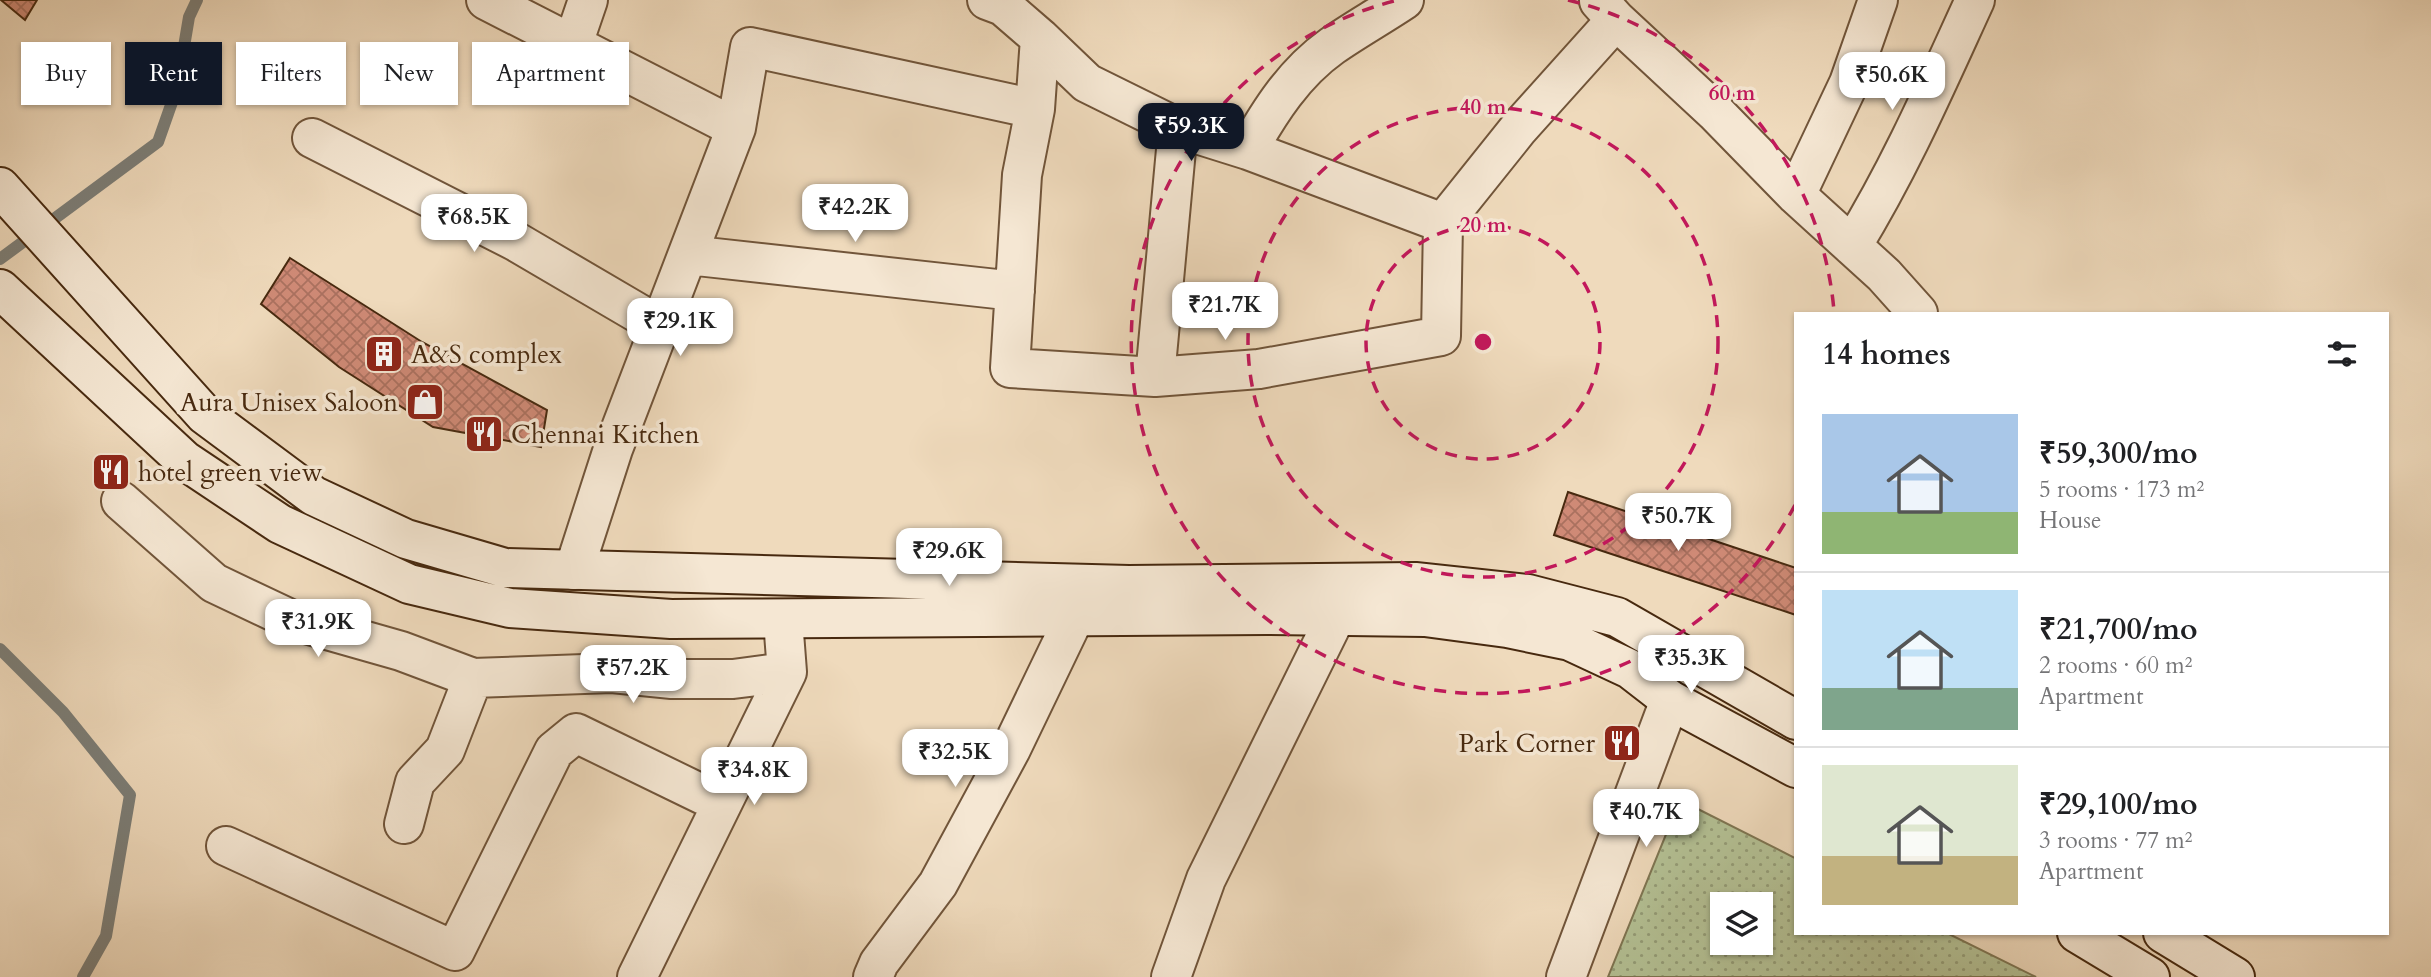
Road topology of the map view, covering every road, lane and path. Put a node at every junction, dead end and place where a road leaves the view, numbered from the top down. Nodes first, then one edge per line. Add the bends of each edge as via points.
1 (486, 0) edge
2 (588, 0) edge
3 (1404, 0) edge
4 (1878, 0) edge
5 (1975, 0) edge
6 (999, 2) edge
7 (1607, 10) edge
8 (1040, 38) junction
9 (568, 42) edge
10 (573, 42) edge
11 (629, 73) edge
12 (1035, 109) junction
13 (736, 128) junction
14 (1178, 128) junction
15 (312, 138) dead end
16 (1248, 150) junction
17 (0, 187) edge
18 (1796, 195) junction
19 (1443, 223) junction
20 (1853, 246) junction
21 (688, 256) junction
22 (0, 289) edge
23 (1015, 292) junction
24 (1916, 312) edge
25 (660, 326) junction
26 (1156, 377) junction
27 (121, 501) dead end
28 (574, 570) junction
29 (1075, 616) junction
30 (1336, 616) junction
31 (783, 620) junction
32 (787, 671) junction
33 (474, 678) junction
34 (1670, 700) junction
35 (1794, 719) edge
36 (1794, 767) edge
37 (722, 804) junction
38 (404, 824) dead end
39 (226, 846) dead end
40 (2080, 935) edge
41 (2166, 935) edge
42 (637, 977) edge
43 (873, 977) edge
44 (1171, 977) edge
45 (1566, 977) edge
46 (2150, 977) edge
47 (2235, 977) edge

1 - 9 street
2 - 10 street
3 - 16 street via 1330,47 1302,72 1273,106
4 - 18 street via 1849,83
5 - 20 street via 1907,150
6 - 8 street
7 - 18 street
7 - 19 street
8 - 12 street
8 - 14 street via 1087,83
11 - 13 street
12 - 13 street via 750,47
12 - 23 street via 1022,175
13 - 21 street
14 - 16 street
14 - 26 street
15 - 25 street via 514,241
16 - 19 street
17 - 28 street via 205,415 314,496 405,540 505,568
18 - 20 street
19 - 26 street via 1441,336 1259,369
20 - 24 street
21 - 23 street
21 - 25 street
22 - 31 street via 184,460 280,524 409,584 510,608 671,619
23 - 26 street via 1010,368
25 - 28 street
27 - 33 street via 214,583 292,620 401,651
28 - 35 street via 1129,585 1415,582 1528,594 1617,617
29 - 30 street
29 - 31 street
29 - 43 street via 1011,749 938,884
30 - 34 street via 1425,617 1570,641 1630,669
30 - 44 street via 1206,879
31 - 32 street
32 - 33 street via 733,679 612,673
32 - 37 street
33 - 38 street via 445,750 415,782
34 - 36 street
34 - 45 street
37 - 39 street via 576,733 554,751 455,951
37 - 42 street
40 - 46 street
41 - 47 street

